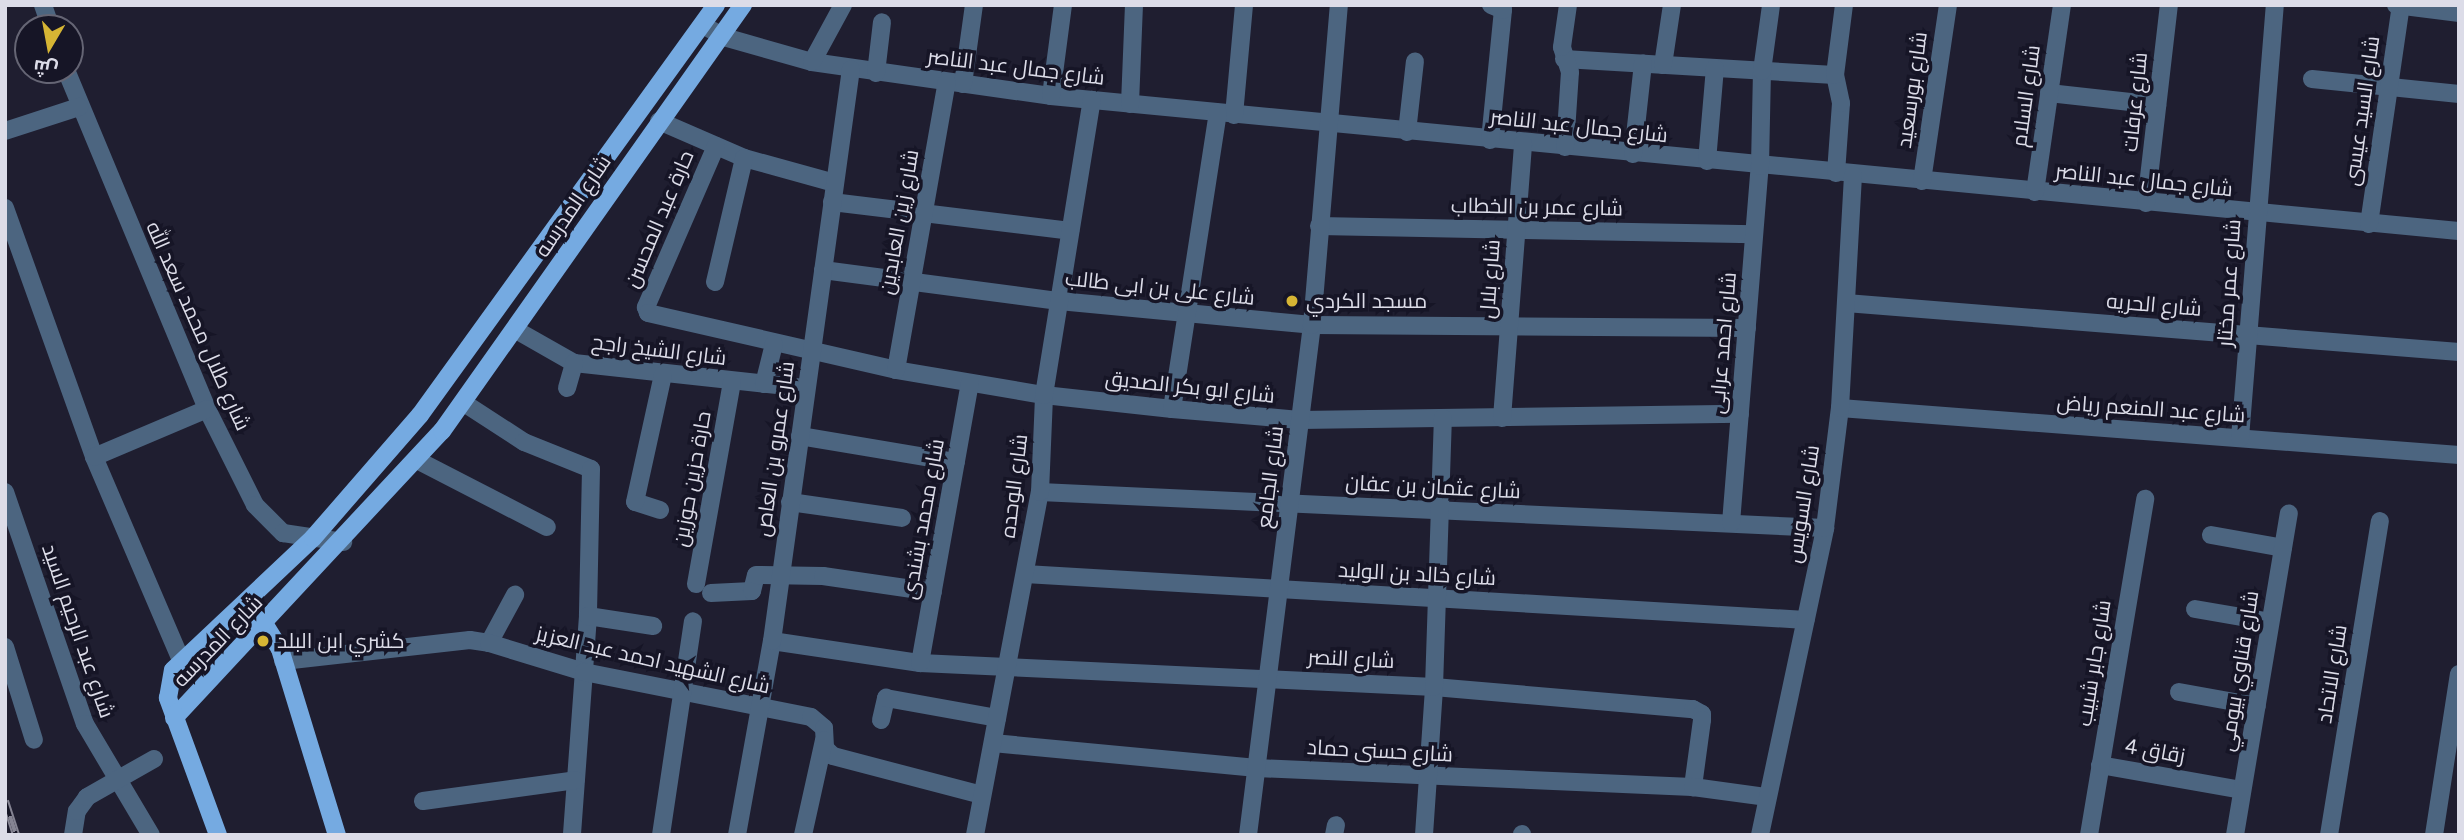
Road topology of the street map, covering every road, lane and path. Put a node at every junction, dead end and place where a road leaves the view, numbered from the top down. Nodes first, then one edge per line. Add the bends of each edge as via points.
1 (716, 5) edge
2 (743, 5) edge
3 (843, 5) edge
4 (974, 5) edge
5 (1063, 5) edge
6 (1134, 5) edge
7 (1244, 5) edge
8 (1339, 5) edge
9 (1568, 5) edge
10 (1672, 5) edge
11 (1771, 5) edge
12 (1844, 5) edge
13 (1948, 5) edge
14 (2062, 5) edge
15 (2169, 5) edge
16 (2275, 5) edge
17 (2399, 5) edge
18 (1497, 6) edge
19 (2459, 13) edge
20 (882, 22) dead end
21 (703, 25) junction
22 (724, 37) junction
23 (1564, 59) junction
24 (1415, 61) dead end
25 (813, 62) junction
26 (1643, 64) junction
27 (1663, 65) junction
28 (1715, 68) junction
29 (850, 69) junction
30 (1762, 71) junction
31 (876, 73) junction
32 (1835, 75) junction
33 (2312, 79) dead end
34 (955, 83) junction
35 (71, 84) edge
36 (2389, 87) junction
37 (2049, 93) junction
38 (2459, 94) edge
39 (1051, 96) junction
40 (1091, 100) junction
41 (1130, 104) junction
42 (2157, 105) junction
43 (79, 107) junction
44 (1226, 114) junction
45 (659, 121) junction
46 (1327, 124) junction
47 (5, 131) edge
48 (1407, 132) junction
49 (1490, 140) junction
50 (1523, 144) junction
51 (716, 146) junction
52 (1565, 148) junction
53 (1633, 154) junction
54 (744, 159) junction
55 (1707, 161) junction
56 (1760, 166) junction
57 (1844, 174) junction
58 (1922, 181) junction
59 (835, 183) junction
60 (2035, 192) junction
61 (832, 202) junction
62 (2147, 203) junction
63 (5, 208) edge
64 (924, 213) junction
65 (2257, 214) junction
66 (2369, 223) junction
67 (1319, 226) junction
68 (1516, 230) junction
69 (1070, 231) junction
70 (2459, 231) edge
71 (1754, 234) junction
72 (823, 270) junction
73 (912, 281) junction
74 (715, 282) dead end
75 (1059, 301) junction
76 (1846, 303) junction
77 (647, 311) joint
78 (1187, 314) junction
79 (1312, 325) junction
80 (1510, 327) junction
81 (1746, 328) junction
82 (516, 330) junction
83 (2248, 335) junction
84 (774, 344) junction
85 (2459, 352) edge
86 (811, 353) junction
87 (574, 363) junction
88 (897, 370) junction
89 (663, 375) junction
90 (732, 382) junction
91 (970, 383) junction
92 (764, 384) junction
93 (567, 388) dead end
94 (806, 388) junction
95 (1044, 395) junction
96 (464, 403) junction
97 (1840, 408) junction
98 (207, 409) junction
99 (1172, 409) junction
100 (1740, 414) junction
101 (1443, 418) junction
102 (1502, 418) junction
103 (1300, 420) junction
104 (800, 436) junction
105 (2240, 438) junction
106 (2459, 455) edge
107 (94, 457) junction
108 (417, 460) junction
109 (956, 462) junction
110 (5, 492) edge
111 (1040, 492) junction
112 (2144, 499) dead end
113 (790, 502) junction
114 (1290, 504) junction
115 (660, 510) dead end
116 (1441, 511) junction
117 (2289, 514) dead end
118 (902, 518) dead end
119 (2380, 521) dead end
120 (1731, 523) junction
121 (547, 527) dead end
122 (1825, 527) junction
123 (2211, 535) dead end
124 (313, 538) junction
125 (344, 541) junction
126 (2283, 548) junction
127 (1025, 574) junction
128 (780, 575) junction
129 (1279, 589) junction
130 (933, 592) junction
131 (515, 595) dead end
132 (1438, 598) junction
133 (2195, 609) dead end
134 (588, 616) junction
135 (1806, 620) junction
136 (693, 621) dead end
137 (2270, 622) junction
138 (265, 625) junction
139 (653, 626) dead end
140 (772, 641) junction
141 (489, 643) junction
142 (5, 647) edge
143 (181, 660) junction
144 (283, 661) junction
145 (920, 663) junction
146 (1007, 669) junction
147 (584, 672) junction
148 (2459, 674) edge
149 (1268, 677) junction
150 (1434, 687) junction
151 (683, 691) junction
152 (2179, 692) dead end
153 (2257, 706) junction
154 (762, 708) junction
155 (997, 718) junction
156 (174, 719) junction
157 (881, 720) dead end
158 (34, 740) dead end
159 (824, 740) junction
160 (993, 743) junction
161 (154, 759) dead end
162 (2101, 765) junction
163 (1257, 768) junction
164 (1430, 776) junction
165 (576, 780) junction
166 (117, 781) junction
167 (1693, 787) junction
168 (2242, 790) junction
169 (982, 795) junction
170 (1767, 797) junction
171 (423, 801) dead end
172 (73, 835) edge
173 (151, 835) edge
174 (218, 835) edge
175 (337, 835) edge
176 (572, 835) edge
177 (661, 835) edge
178 (737, 835) edge
179 (803, 835) edge
180 (975, 835) edge
181 (1248, 835) edge
182 (1424, 835) edge
183 (1760, 835) edge
184 (2089, 835) edge
185 (2235, 835) edge
186 (2329, 835) edge
187 (2434, 835) edge

1 - 21 main road, شارع المدرسه
2 - 22 main road, شارع المدرسه
3 - 25 street
4 - 34 street, شارع زين العابدين
5 - 39 street
6 - 41 street
7 - 44 street
8 - 46 street, شارع الجامع
9 - 23 street
10 - 27 street
11 - 30 street, شارع احمد عرابى
12 - 32 street, شارع السويس
13 - 58 street, شارع بورسعيد
14 - 37 street, شارع السلام
15 - 42 street, شارع عرفات
16 - 65 street, شارع عمر مختار
17 - 19 street
17 - 36 street, شارع السيد عيسى
18 - 49 street
20 - 31 street
21 - 22 street, شارع جمال عبد الناصر
21 - 124 main road, شارع المدرسه via 442,387
22 - 25 street, شارع جمال عبد الناصر
22 - 45 main road, شارع المدرسه
23 - 26 street
23 - 52 street via 1570,79
24 - 48 street
25 - 29 street, شارع جمال عبد الناصر
26 - 27 street
26 - 53 street
27 - 28 street
28 - 30 street
28 - 55 street
29 - 31 street, شارع جمال عبد الناصر
29 - 59 street, شارع عمرو بن العاص
30 - 32 street
30 - 56 street, شارع احمد عرابى
31 - 34 street, شارع جمال عبد الناصر
32 - 57 street, شارع السويس via 1841,96
33 - 36 street
34 - 39 street, شارع جمال عبد الناصر
34 - 64 street, شارع زين العابدين
35 - 43 street, شارع طلال محمد سعد الله
36 - 38 street
36 - 66 street, شارع السيد عيسى
37 - 42 street
37 - 60 street, شارع السلام
39 - 40 street, شارع جمال عبد الناصر
40 - 41 street, شارع جمال عبد الناصر
40 - 69 street, شارع الوحده
41 - 44 street, شارع جمال عبد الناصر
42 - 62 street, شارع عرفات
43 - 47 street
43 - 98 street, شارع طلال محمد سعد الله
44 - 46 street, شارع جمال عبد الناصر
44 - 78 street
45 - 51 street
45 - 82 main road, شارع المدرسه
46 - 48 street, شارع جمال عبد الناصر
46 - 67 street, شارع الجامع
48 - 49 street, شارع جمال عبد الناصر
49 - 50 street, شارع جمال عبد الناصر
50 - 52 street, شارع جمال عبد الناصر
50 - 68 street, شارع بلال
51 - 54 street
51 - 77 street, حارة عبد المحسن
52 - 53 street, شارع جمال عبد الناصر
53 - 55 street, شارع جمال عبد الناصر
54 - 59 street
54 - 74 street
55 - 56 street, شارع جمال عبد الناصر
56 - 57 street, شارع جمال عبد الناصر
56 - 71 street, شارع احمد عرابى
57 - 58 street, شارع جمال عبد الناصر
57 - 76 street, شارع السويس
58 - 60 street, شارع جمال عبد الناصر
59 - 61 street, شارع عمرو بن العاص
60 - 62 street, شارع جمال عبد الناصر
61 - 64 street
61 - 72 street, شارع عمرو بن العاص
62 - 65 street, شارع جمال عبد الناصر
63 - 107 street
64 - 69 street
64 - 73 street, شارع زين العابدين
65 - 66 street, شارع جمال عبد الناصر
65 - 83 street, شارع عمر مختار
66 - 70 street, شارع جمال عبد الناصر
67 - 68 street, شارع عمر بن الخطاب
67 - 79 street, شارع الجامع
68 - 71 street, شارع عمر بن الخطاب
68 - 80 street, شارع بلال
69 - 75 street, شارع الوحده
71 - 81 street, شارع احمد عرابى
72 - 73 street, شارع على بن ابى طالب
72 - 86 street, شارع عمرو بن العاص
73 - 75 street, شارع على بن ابى طالب
73 - 88 street, شارع زين العابدين
75 - 78 street, شارع على بن ابى طالب
75 - 95 street, شارع الوحده
76 - 83 street, شارع الحريه
76 - 97 street, شارع السويس
77 - 84 street, شارع ابو بكر الصديق
78 - 79 street, شارع على بن ابى طالب
78 - 99 street
79 - 80 street, شارع على بن ابى طالب
79 - 103 street, شارع الجامع
80 - 81 street, شارع على بن ابى طالب
80 - 102 street, شارع بلال
81 - 100 street, شارع احمد عرابى
82 - 87 street, شارع الشيخ راجح
82 - 96 main road, شارع المدرسه
83 - 85 street, شارع الحريه
83 - 105 street, شارع عمر مختار
84 - 86 street, شارع ابو بكر الصديق
84 - 92 street
86 - 88 street, شارع ابو بكر الصديق
86 - 94 street, شارع عمرو بن العاص
87 - 89 street, شارع الشيخ راجح
87 - 93 street
88 - 91 street, شارع ابو بكر الصديق
89 - 90 street, شارع الشيخ راجح
89 - 115 street via 635,502
90 - 92 street, شارع الشيخ راجح
90 - 128 street, حارة حزين حوزين via 703,589 752,591 756,575
91 - 95 street, شارع ابو بكر الصديق
91 - 109 street, شارع محمد بشندى
92 - 94 street, شارع الشيخ راجح
94 - 104 street, شارع عمرو بن العاص
95 - 99 street, شارع ابو بكر الصديق
95 - 111 street, شارع الوحده
96 - 108 main road, شارع المدرسه
96 - 134 street via 524,442 592,469
97 - 105 street, شارع عبد المنعم رياض
97 - 122 street, شارع السويس
98 - 107 street
98 - 124 street, شارع طلال محمد سعد الله via 263,517 283,533
99 - 103 street, شارع ابو بكر الصديق
100 - 102 street, شارع ابو بكر الصديق
100 - 120 street, شارع احمد عرابى
101 - 102 street, شارع ابو بكر الصديق
101 - 103 street, شارع ابو بكر الصديق
101 - 116 street
103 - 114 street, شارع الجامع
104 - 109 street
104 - 113 street, شارع عمرو بن العاص
105 - 106 street, شارع عبد المنعم رياض
107 - 143 street
108 - 121 street
108 - 125 main road, شارع المدرسه
109 - 130 street, شارع محمد بشندى
110 - 166 street, شارع عبد الرحيم السيد via 85,724
111 - 114 street, شارع عثمان بن عفان
111 - 127 street, شارع الوحده
112 - 162 street, شارع جابر شبيب
113 - 118 street
113 - 128 street, شارع عمرو بن العاص
114 - 116 street, شارع عثمان بن عفان
114 - 129 street, شارع الجامع
116 - 120 street, شارع عثمان بن عفان
116 - 132 street
117 - 126 street, شارع قناوي بيومي
119 - 186 street, شارع الاتحاد
120 - 122 street, شارع عثمان بن عفان
122 - 135 street, شارع السويس
123 - 126 street
124 - 125 street, شارع طلال محمد سعد الله
124 - 143 main road, شارع المدرسه
125 - 138 main road, شارع المدرسه
126 - 137 street, شارع قناوي بيومي
127 - 129 street, شارع خالد بن الوليد
127 - 146 street, شارع الوحده
128 - 130 street via 824,576
128 - 140 street, شارع عمرو بن العاص
129 - 132 street, شارع خالد بن الوليد
129 - 149 street, شارع الجامع
130 - 145 street, شارع محمد بشندى
131 - 141 street
132 - 135 street, شارع خالد بن الوليد
132 - 150 street
133 - 137 street
134 - 139 street
134 - 147 street
135 - 170 street, شارع السويس
136 - 151 street
137 - 153 street, شارع قناوي بيومي
138 - 144 main road
138 - 156 main road, شارع المدرسه
140 - 145 street, شارع النصر
140 - 154 street, شارع عمرو بن العاص
141 - 144 street, شارع الشهيد احمد عبد العزيز via 470,640
141 - 147 street, شارع الشهيد احمد عبد العزيز
142 - 158 street
143 - 156 main road, شارع المدرسه via 169,682
144 - 175 main road
145 - 146 street, شارع النصر
146 - 149 street, شارع النصر
146 - 155 street, شارع الوحده
147 - 151 street, شارع الشهيد احمد عبد العزيز
147 - 165 street
148 - 187 street
149 - 150 street, شارع النصر
149 - 163 street, شارع الجامع
150 - 164 street
150 - 167 street, شارع النصر via 1699,710 1702,720
151 - 154 street, شارع الشهيد احمد عبد العزيز
151 - 177 street
152 - 153 street
153 - 168 street, شارع قناوي بيومي
154 - 159 street, شارع الشهيد احمد عبد العزيز via 816,719
154 - 178 street, شارع عمرو بن العاص
155 - 157 street via 886,698
155 - 160 street, شارع الوحده
156 - 174 main road
159 - 169 street, شارع الشهيد احمد عبد العزيز via 827,751 837,758
159 - 179 street
160 - 163 street, شارع حسنى حماد
160 - 169 street, شارع الوحده
161 - 166 street
162 - 168 street, زقاق 4
162 - 184 street, شارع جابر شبيب
163 - 164 street, شارع حسنى حماد
163 - 181 street, شارع الجامع
164 - 167 street, شارع حسنى حماد
164 - 182 street
165 - 171 street
165 - 176 street
166 - 172 street via 87,797 77,811
166 - 173 street, شارع عبد الرحيم السيد
167 - 170 street, شارع حسنى حماد
168 - 185 street, شارع قناوي بيومي
169 - 180 street, شارع الوحده
170 - 183 street, شارع السويس

